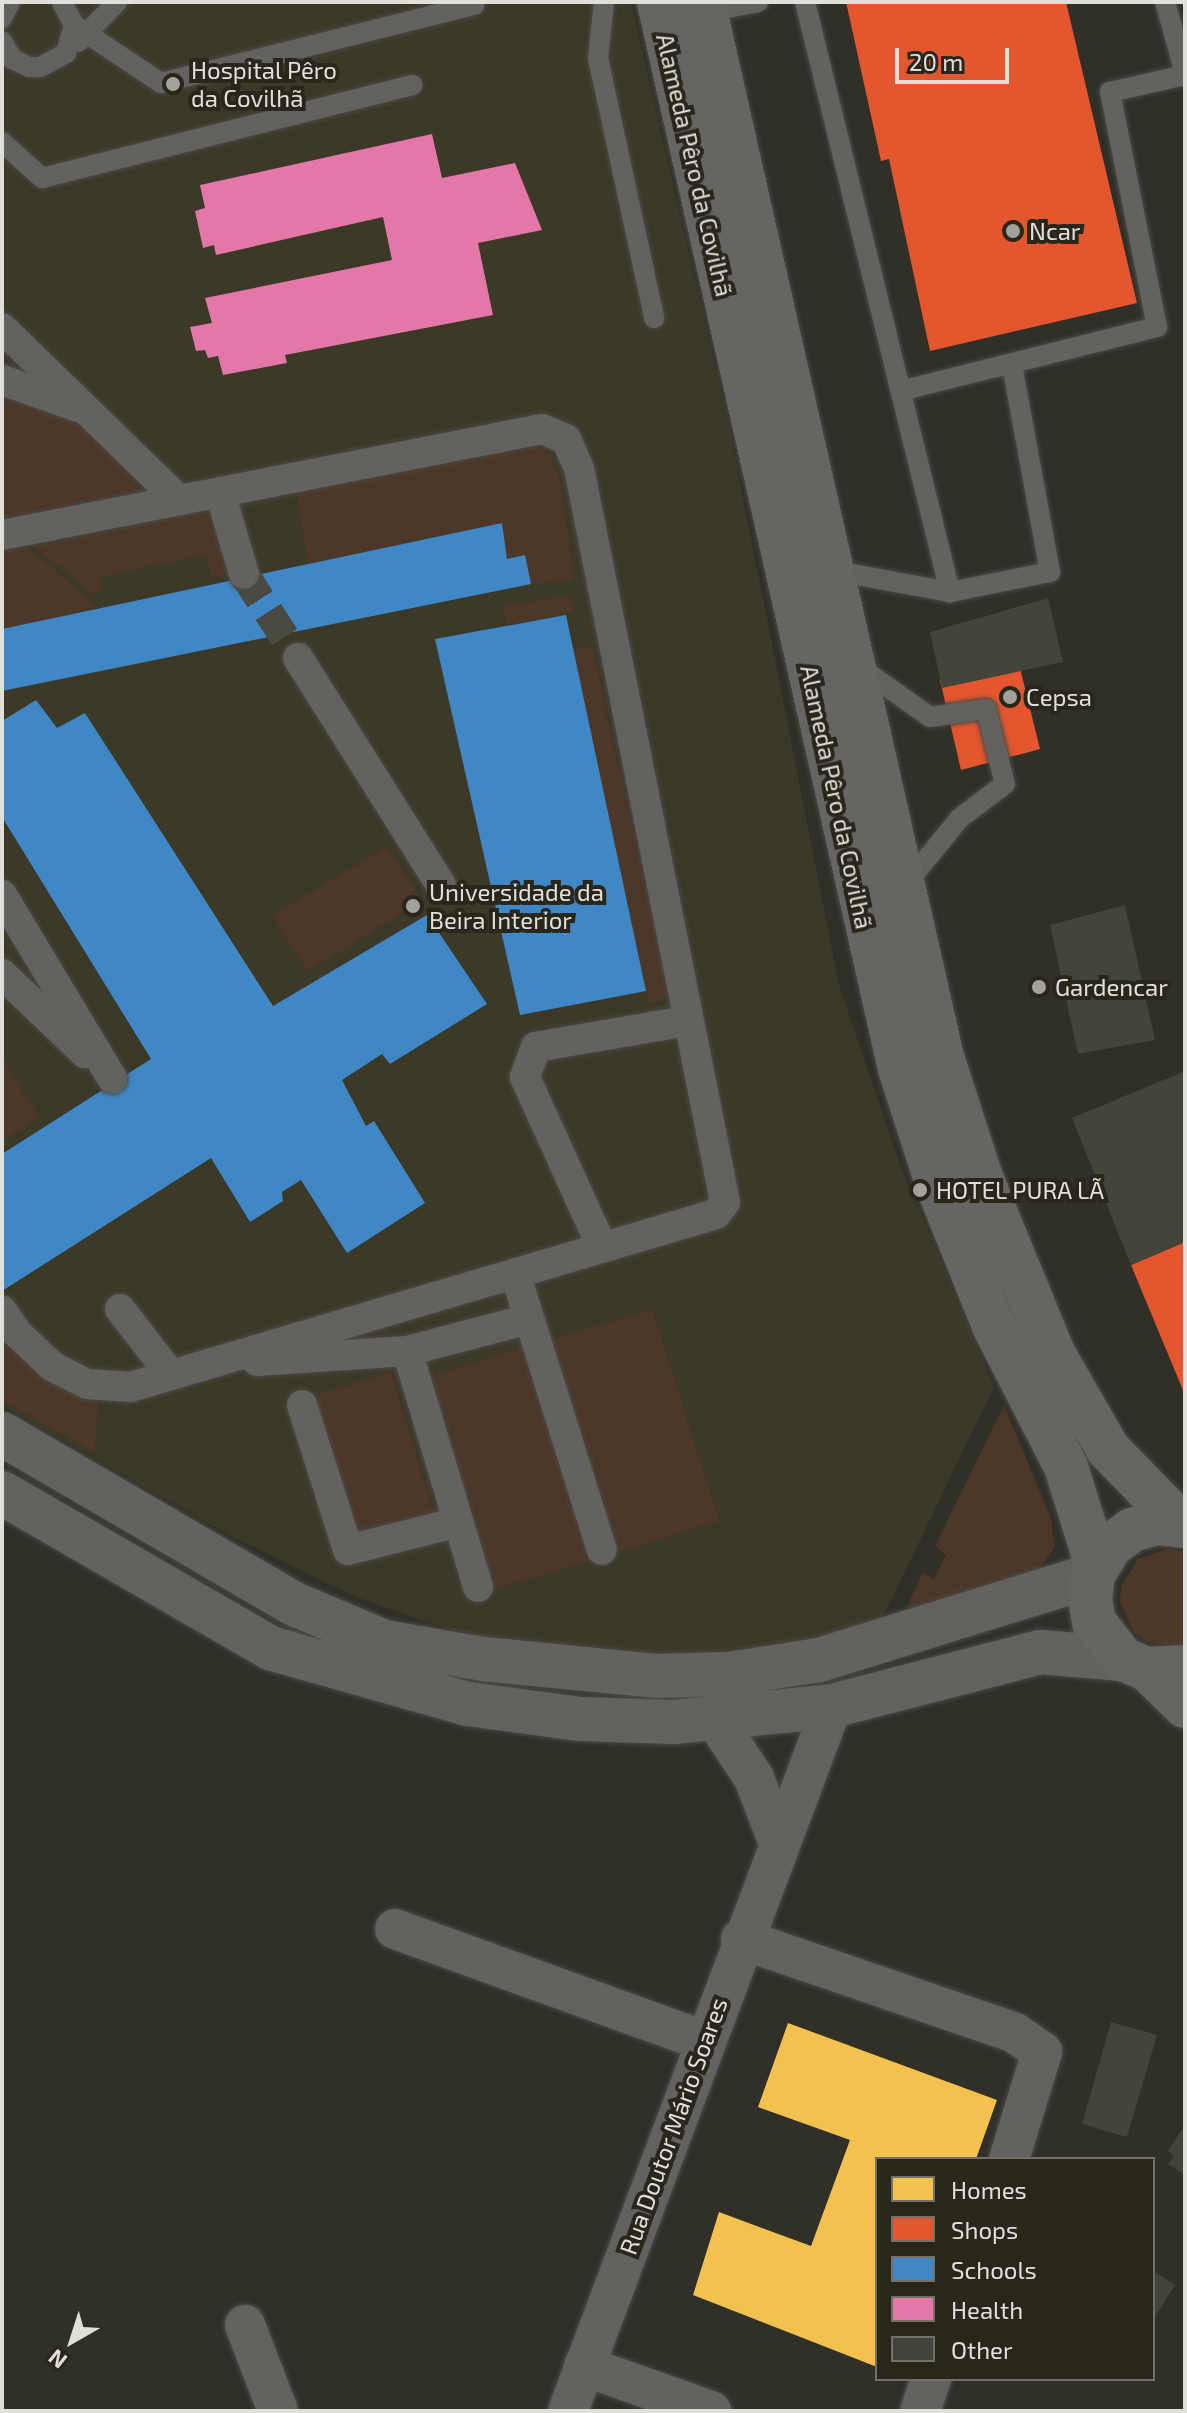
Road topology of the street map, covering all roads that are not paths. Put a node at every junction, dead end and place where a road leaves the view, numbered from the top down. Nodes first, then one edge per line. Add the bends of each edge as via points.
1 (10, 2) edge
2 (62, 2) edge
3 (117, 2) edge
4 (604, 2) edge
5 (659, 2) edge
6 (758, 2) edge
7 (805, 2) edge
8 (1165, 2) edge
9 (474, 5) dead end
10 (704, 7) edge
11 (2, 18) edge
12 (80, 29) junction
13 (3, 47) edge
14 (1185, 74) edge
15 (412, 85) dead end
16 (2, 142) edge
17 (654, 318) dead end
18 (2, 328) edge
19 (1012, 364) junction
20 (2, 380) edge
21 (904, 390) junction
22 (87, 411) junction
23 (220, 492) junction
24 (179, 500) junction
25 (2, 535) edge
26 (831, 570) junction
27 (244, 574) tunnel mouth
28 (950, 592) junction
29 (298, 658) tunnel mouth
30 (851, 661) junction
31 (441, 885) dead end
32 (901, 890) junction
33 (2, 895) edge
34 (2, 974) edge
35 (687, 1021) junction
36 (602, 1247) junction
37 (515, 1273) junction
38 (120, 1309) dead end
39 (2, 1311) edge
40 (529, 1319) junction
41 (407, 1351) junction
42 (209, 1364) junction
43 (171, 1375) junction
44 (302, 1405) dead end
45 (2, 1434) edge
46 (2, 1493) edge
47 (459, 1522) junction
48 (1183, 1526) edge
49 (602, 1550) dead end
50 (1095, 1570) junction
51 (478, 1587) dead end
52 (1151, 1665) edge
53 (832, 1706) junction
54 (1185, 1706) edge
55 (715, 1719) junction
56 (778, 1841) junction
57 (395, 1929) dead end
58 (741, 1939) junction
59 (704, 2041) junction
60 (1010, 2157) edge
61 (245, 2325) dead end
62 (584, 2366) junction
63 (930, 2381) edge
64 (278, 2411) edge
65 (568, 2411) edge
66 (711, 2411) edge
67 (920, 2411) edge

1 - 11 lane
2 - 12 lane
3 - 12 lane
4 - 17 lane via 598,58
5 - 50 main road, Alameda Pêro da Covilhã via 900,1069 939,1189 994,1326 1066,1467
6 - 10 lane
7 - 21 lane
8 - 14 lane
9 - 12 lane via 161,83
10 - 26 main road, Alameda Pêro da Covilhã
12 - 13 lane via 66,53 40,67 12,59
14 - 19 lane via 1110,92 1157,327
15 - 16 lane via 42,178
18 - 22 street
19 - 21 lane
19 - 28 lane via 1050,572
20 - 22 street
21 - 28 lane
22 - 24 street
23 - 24 street
23 - 27 street
23 - 35 street via 542,429 566,439 579,468
24 - 25 street
26 - 28 lane
26 - 30 main road, Alameda Pêro da Covilhã
29 - 31 street
30 - 32 main road, Alameda Pêro da Covilhã
30 - 32 lane via 930,717 986,709 1005,784 960,818
32 - 48 main road, Alameda Pêro da Covilhã via 942,1057 980,1175 1054,1355 1108,1449
33 - 34 street via 112,1078
35 - 36 street via 725,1202 716,1214
35 - 36 street via 536,1047 525,1077
36 - 37 street
37 - 40 street
37 - 42 street
38 - 43 street
39 - 43 street via 52,1366 87,1384 131,1387
40 - 41 street
40 - 49 street
41 - 42 street
41 - 47 street
42 - 43 street
44 - 47 street via 348,1550
45 - 50 street via 292,1603 384,1642 483,1659 655,1676 729,1674 819,1660
46 - 55 street via 270,1648 468,1704 581,1719
47 - 51 street
48 - 50 main road via 1156,1523 1132,1530 1111,1545
50 - 52 main road, Alameda Pêro da Covilhã via 1094,1622
52 - 53 street via 1041,1652
52 - 54 main road
53 - 55 street
53 - 56 street, Rua Doutor Mário Soares
55 - 56 street via 754,1778
56 - 58 street, Rua Doutor Mário Soares
57 - 59 street
58 - 59 street, Rua Doutor Mário Soares
58 - 60 street via 1015,2033 1042,2052
59 - 62 street, Rua Doutor Mário Soares
61 - 64 street
62 - 65 street, Rua Doutor Mário Soares
62 - 66 street
63 - 67 street

